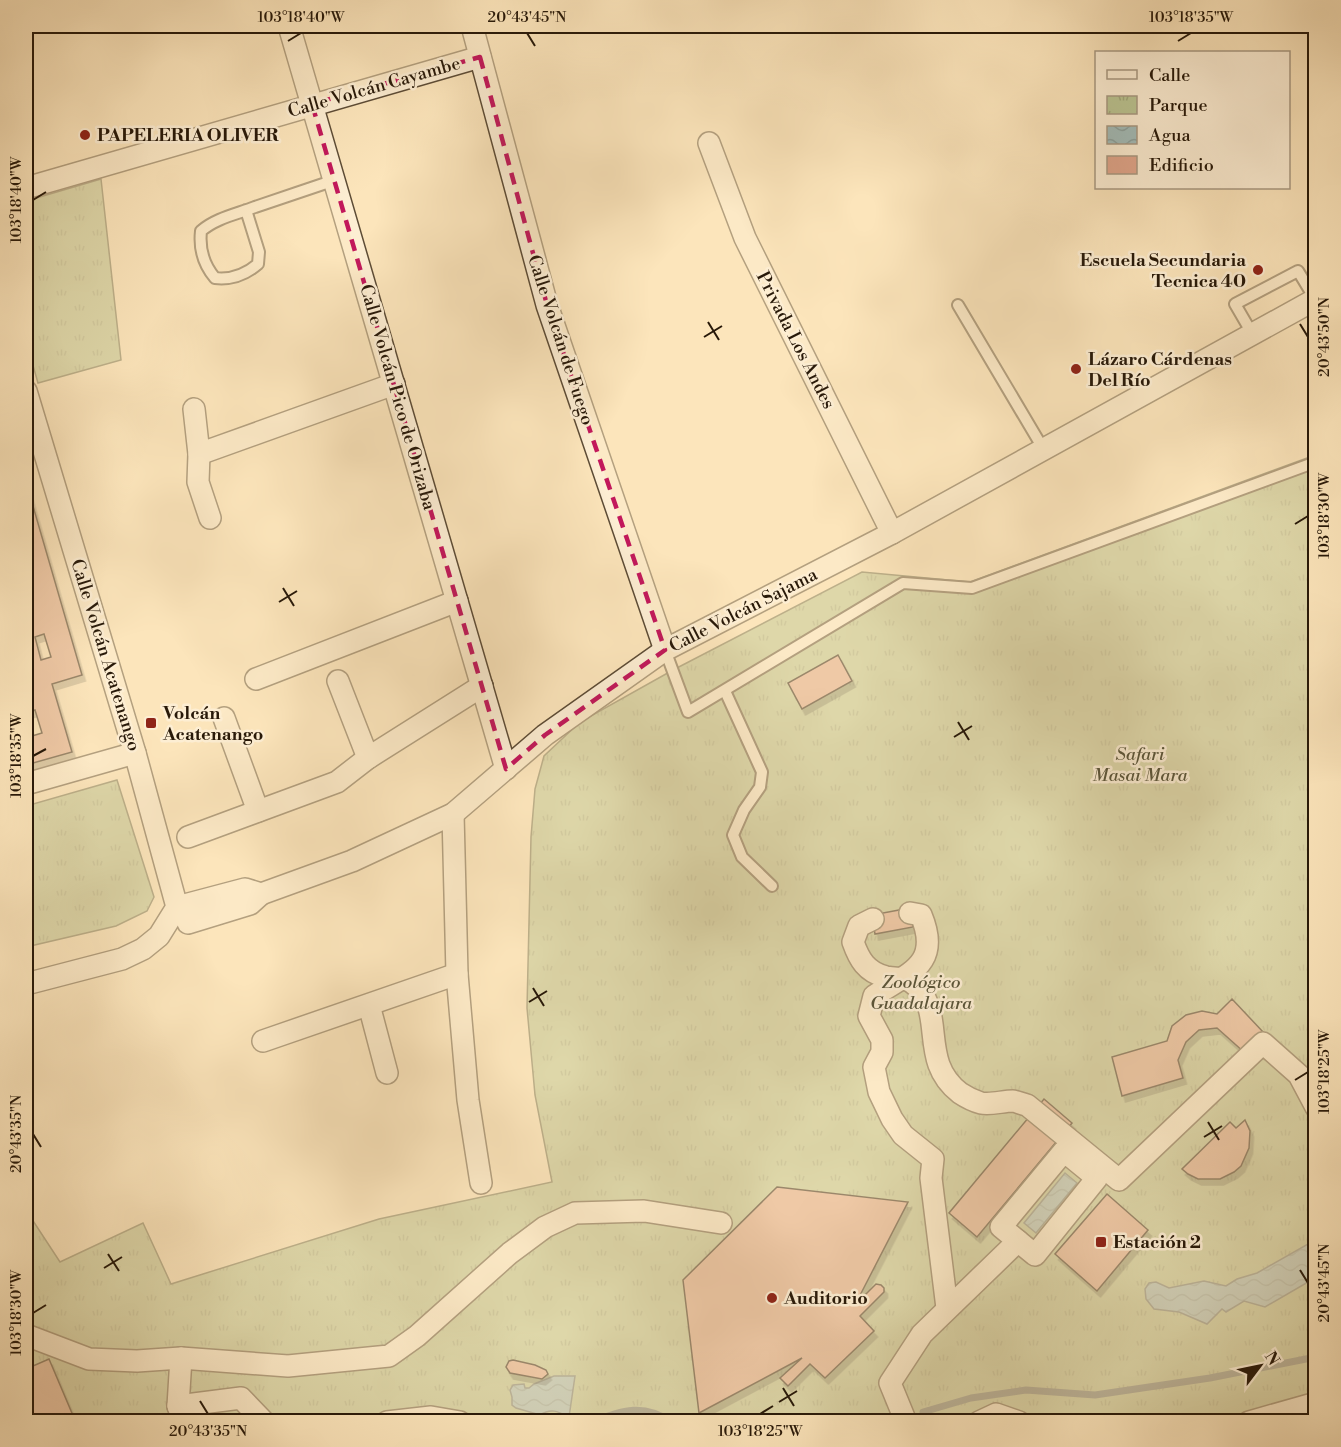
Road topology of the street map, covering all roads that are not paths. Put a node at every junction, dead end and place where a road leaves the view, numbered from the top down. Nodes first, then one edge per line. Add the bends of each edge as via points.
1 (290, 26) edge
2 (472, 26) edge
3 (480, 57) junction
4 (312, 104) junction
5 (709, 143) dead end
6 (334, 180) junction
7 (26, 188) edge
8 (246, 210) junction
9 (1315, 299) edge
10 (958, 305) dead end
11 (1252, 335) junction
12 (394, 384) junction
13 (26, 391) edge
14 (194, 410) dead end
15 (1044, 450) junction
16 (199, 454) junction
17 (1316, 462) edge
18 (210, 518) dead end
19 (892, 533) junction
20 (457, 601) junction
21 (665, 650) junction
22 (256, 679) dead end
23 (338, 681) dead end
24 (482, 686) junction
25 (725, 691) junction
26 (224, 718) dead end
27 (135, 753) junction
28 (368, 758) junction
29 (506, 769) junction
30 (26, 784) edge
31 (258, 811) junction
32 (453, 814) junction
33 (188, 837) dead end
34 (772, 886) dead end
35 (910, 913) dead end
36 (178, 917) junction
37 (873, 919) dead end
38 (457, 974) junction
39 (906, 978) junction
40 (26, 984) edge
41 (369, 1005) junction
42 (263, 1041) dead end
43 (387, 1073) dead end
44 (1316, 1107) edge
45 (1084, 1160) junction
46 (481, 1183) dead end
47 (721, 1223) dead end
48 (1018, 1241) junction
49 (947, 1308) junction
50 (26, 1335) edge
51 (181, 1358) junction
52 (1316, 1402) edge
53 (181, 1414) edge
54 (264, 1422) edge
55 (387, 1422) edge
56 (460, 1422) edge
57 (906, 1422) edge
58 (979, 1422) edge
59 (1019, 1422) edge
60 (1249, 1422) edge

1 - 4 street, Calle Volcán Pico de Orizaba
2 - 3 street, Calle Volcán de Fuego
3 - 4 street, Calle Volcán Cayambe
3 - 21 street, Calle Volcán de Fuego via 547,305
4 - 6 street, Calle Volcán Pico de Orizaba
4 - 7 street, Calle Volcán Cayambe
5 - 19 street, Privada Los Andes via 745,238
6 - 8 lane
6 - 12 street, Calle Volcán Pico de Orizaba
8 - 8 lane via 210,223 201,231 207,269 215,278 228,280 258,264 259,252
9 - 11 street, Calle Volcán Sajama
9 - 11 lane via 1298,271 1236,304
10 - 15 lane
11 - 15 street, Calle Volcán Sajama
12 - 16 street
12 - 20 street, Calle Volcán Pico de Orizaba
13 - 27 street, Calle Volcán Acatenango
14 - 16 street
15 - 19 street, Calle Volcán Sajama
16 - 18 street via 198,482
17 - 25 lane via 972,588 903,583
19 - 21 street, Calle Volcán Sajama
20 - 22 street
20 - 24 street, Calle Volcán Pico de Orizaba
21 - 25 lane via 688,712
21 - 29 street, Calle Volcán Sajama via 544,735
23 - 28 street
24 - 28 street
24 - 29 street, Calle Volcán Pico de Orizaba
25 - 34 lane via 762,772 760,787 733,835 742,857
26 - 31 street
27 - 30 street
27 - 36 street, Calle Volcán Acatenango
28 - 31 street via 337,782
29 - 32 street, Calle Volcán Sajama
31 - 33 street
32 - 36 street, Calle Volcán Sajama via 352,861 261,894 250,904
32 - 38 street
35 - 39 street via 921,915 928,932 922,963
36 - 40 street via 144,949 122,959
37 - 39 street via 859,926 853,942 860,960 886,976
38 - 41 street
38 - 46 street via 468,1100
39 - 45 street via 928,1001 934,1049 950,1085 982,1103 1014,1101 1027,1105
39 - 49 street via 874,996 869,1016 882,1040 882,1052 874,1067 879,1092 892,1119 903,1135 933,1159
41 - 42 street
41 - 43 street
44 - 45 street via 1299,1075 1263,1043 1119,1180
45 - 48 street via 1064,1151 1001,1227
45 - 48 street via 1097,1178 1035,1255
47 - 51 street via 644,1211 574,1213 545,1227 518,1247 389,1356 288,1366
48 - 49 street
49 - 57 street via 922,1334 890,1383
50 - 51 street via 89,1359
51 - 53 street
52 - 60 street
53 - 54 street via 241,1398
55 - 56 street via 431,1417
58 - 59 street via 996,1414

